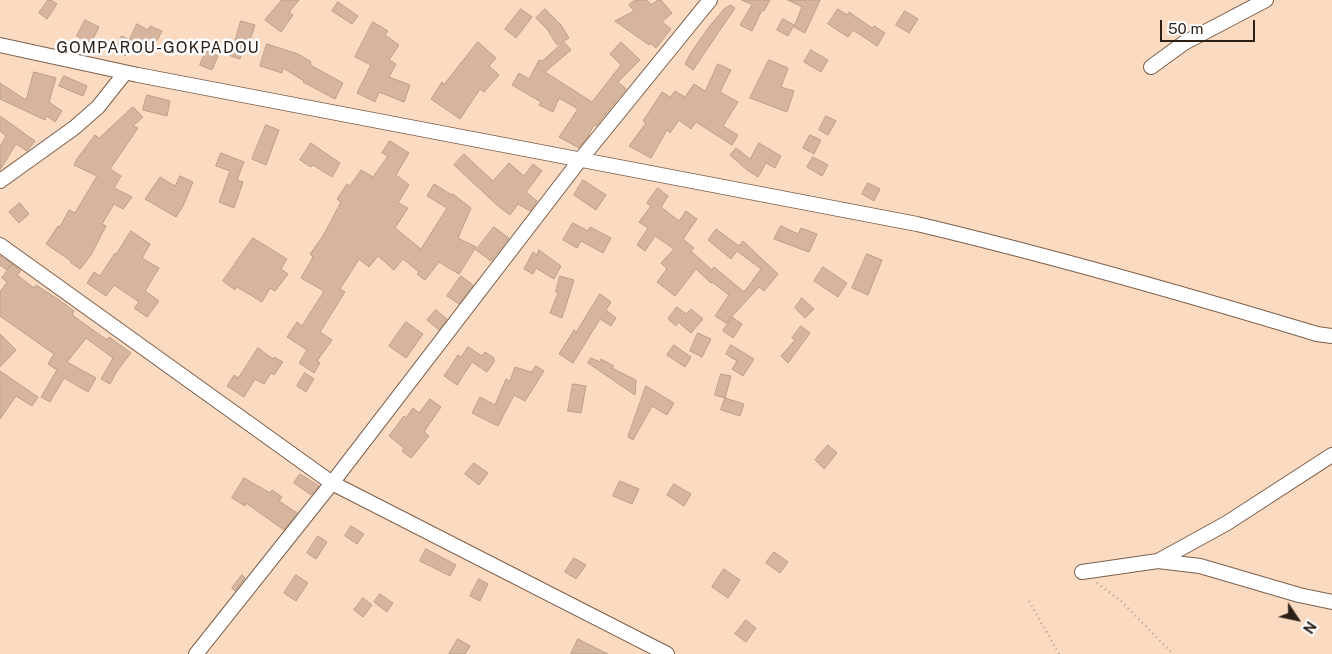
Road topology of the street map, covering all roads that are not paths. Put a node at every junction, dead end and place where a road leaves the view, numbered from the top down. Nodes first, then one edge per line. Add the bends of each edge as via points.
1 (710, 0) edge
2 (1266, 0) edge
3 (0, 45) edge
4 (1150, 67) dead end
5 (125, 73) junction
6 (580, 160) junction
7 (0, 182) edge
8 (0, 245) edge
9 (1332, 336) edge
10 (1332, 455) edge
11 (332, 483) junction
12 (1158, 561) junction
13 (1082, 572) road end
14 (1332, 602) edge
15 (196, 654) edge
16 (667, 654) edge

1 - 6 street
2 - 4 street via 1184,43
3 - 5 street
5 - 6 street
5 - 7 street via 98,106 74,128
6 - 9 street via 916,224 1012,247
6 - 11 street
8 - 11 street
10 - 12 street via 1227,523
11 - 15 street
11 - 16 street
12 - 13 street
12 - 14 street via 1200,566

